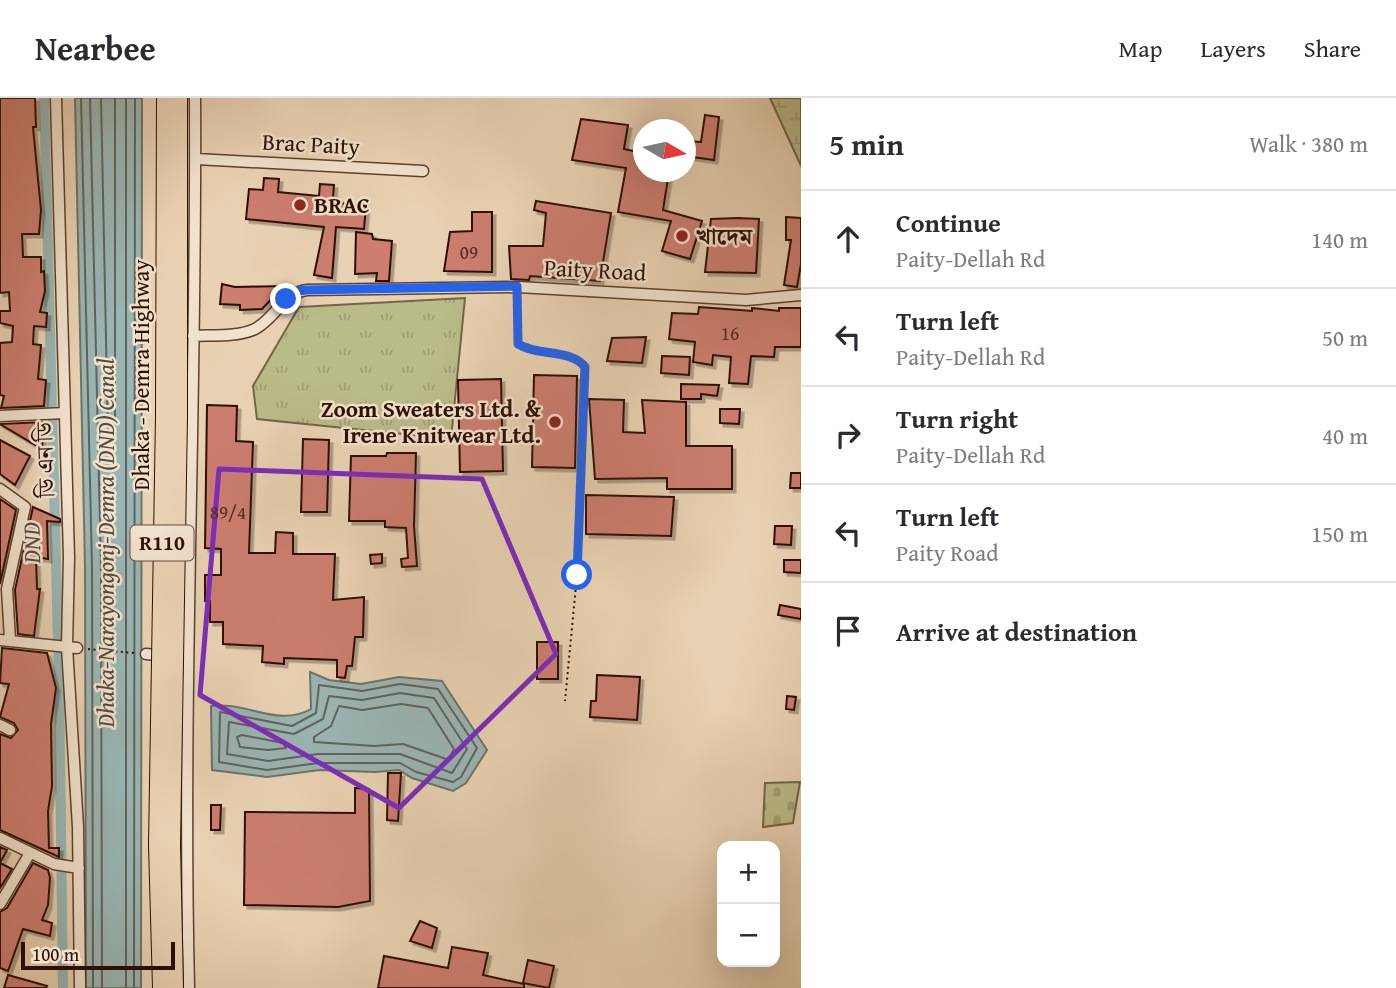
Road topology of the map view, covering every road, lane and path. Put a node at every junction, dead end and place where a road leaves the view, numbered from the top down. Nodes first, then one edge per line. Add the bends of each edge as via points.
1 (55, 98) edge
2 (165, 98) edge
3 (179, 98) edge
4 (195, 98) edge
5 (195, 159) junction
6 (424, 171) dead end
7 (517, 286) junction
8 (801, 296) edge
9 (193, 336) junction
10 (65, 413) junction
11 (0, 416) edge
12 (0, 489) edge
13 (5, 640) edge
14 (72, 647) junction
15 (146, 654) joint
16 (190, 657) junction
17 (565, 701) dead end
18 (0, 838) edge
19 (30, 853) junction
20 (79, 868) junction
21 (0, 904) edge
22 (80, 988) edge
23 (161, 988) edge
24 (175, 988) edge
25 (189, 988) edge

1 - 10 street, ডি এন ডি
2 - 23 main road, Dhaka - Demra Highway / R110, bridge via 157,845
3 - 24 main road, Dhaka - Demra Highway / R110, bridge via 172,845
4 - 5 street
5 - 6 street, Brac Paity
5 - 9 street
7 - 8 street, Paity Road via 746,300
7 - 9 street, Paity Road via 295,291 251,331
7 - 17 path via 518,344 578,359 587,375
9 - 16 street
10 - 11 street
10 - 14 street, ডি এন ডি
12 - 13 street via 25,507 7,589
13 - 14 street
14 - 15 path
14 - 20 street, ডি এন ডি
15 - 16 street
16 - 25 street via 185,817
18 - 19 street
19 - 20 street
19 - 21 street
20 - 22 street, ডি এন ডি

